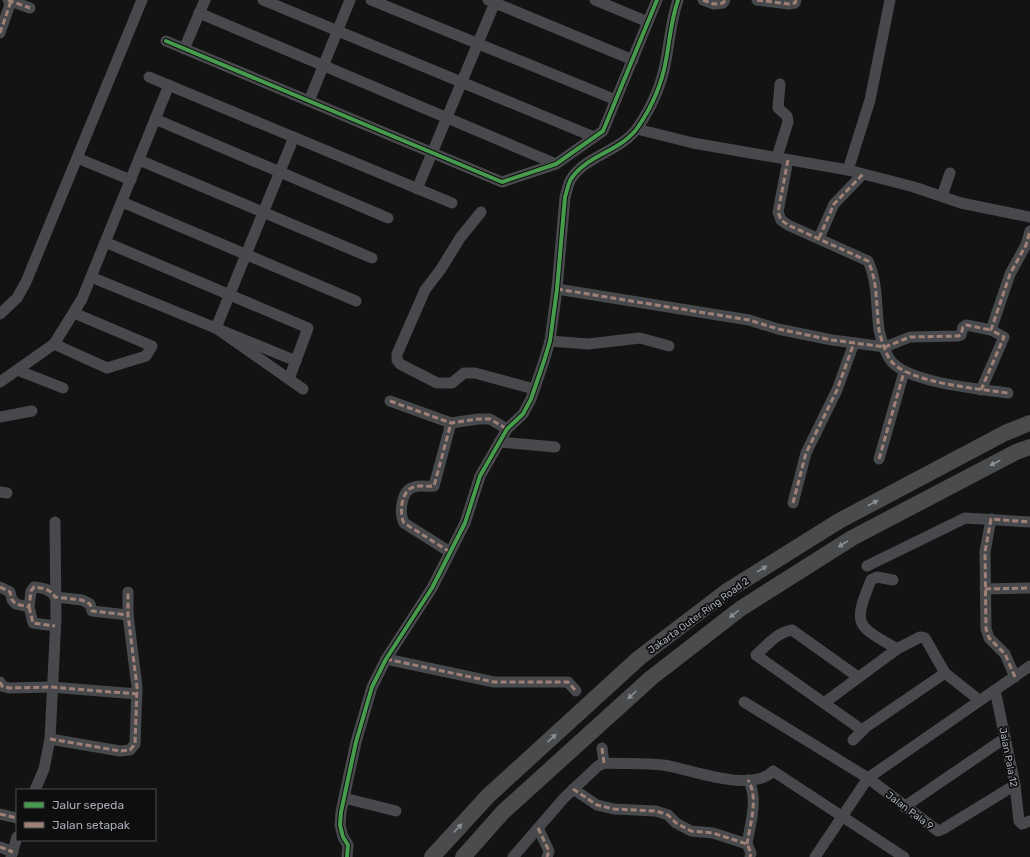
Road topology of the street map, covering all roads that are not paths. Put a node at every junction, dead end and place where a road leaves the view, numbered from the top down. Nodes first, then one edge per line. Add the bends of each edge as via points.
1 (142, 0) edge
2 (204, 0) edge
3 (263, 0) edge
4 (350, 0) edge
5 (371, 0) edge
6 (595, 0) edge
7 (657, 0) edge
8 (678, 0) edge
9 (703, 0) edge
10 (726, 0) edge
11 (757, 0) edge
12 (796, 0) edge
13 (890, 0) edge
14 (10, 1) edge
15 (493, 1) edge
16 (615, 4) edge
17 (30, 8) dead end
18 (199, 13) junction
19 (648, 22) junction
20 (338, 31) junction
21 (0, 33) edge
22 (166, 41) dead end
23 (477, 44) junction
24 (184, 49) junction
25 (633, 60) junction
26 (324, 65) junction
27 (149, 76) dead end
28 (462, 82) junction
29 (780, 84) dead end
30 (170, 85) junction
31 (616, 100) junction
32 (309, 101) junction
33 (447, 117) junction
34 (155, 120) junction
35 (637, 129) junction
36 (294, 137) junction
37 (594, 137) junction
38 (432, 153) junction
39 (776, 157) junction
40 (77, 158) junction
41 (139, 160) junction
42 (788, 160) junction
43 (556, 164) junction
44 (848, 170) junction
45 (280, 172) junction
46 (950, 173) dead end
47 (863, 174) junction
48 (131, 180) junction
49 (417, 189) junction
50 (942, 196) junction
51 (122, 202) junction
52 (452, 203) dead end
53 (263, 212) junction
54 (481, 212) dead end
55 (1030, 216) edge
56 (388, 218) dead end
57 (1030, 231) edge
58 (819, 238) junction
59 (105, 242) junction
60 (246, 255) junction
61 (372, 258) dead end
62 (91, 276) junction
63 (557, 289) junction
64 (230, 294) junction
65 (356, 301) dead end
66 (74, 313) junction
67 (0, 314) edge
68 (216, 328) junction
69 (991, 330) junction
70 (550, 341) junction
71 (854, 343) junction
72 (54, 344) junction
73 (669, 346) dead end
74 (885, 347) junction
75 (296, 361) junction
76 (17, 370) junction
77 (904, 372) junction
78 (289, 379) junction
79 (0, 382) edge
80 (63, 388) dead end
81 (303, 389) dead end
82 (534, 389) junction
83 (981, 390) junction
84 (1008, 393) dead end
85 (390, 401) dead end
86 (32, 411) dead end
87 (0, 417) edge
88 (451, 422) junction
89 (1030, 423) edge
90 (507, 428) junction
91 (499, 442) junction
92 (555, 447) dead end
93 (1030, 447) edge
94 (879, 459) dead end
95 (793, 503) dead end
96 (991, 519) junction
97 (55, 522) dead end
98 (1030, 522) edge
99 (450, 552) junction
100 (867, 566) dead end
101 (894, 580) dead end
102 (0, 587) edge
103 (1030, 588) edge
104 (985, 589) junction
105 (128, 592) dead end
106 (56, 597) junction
107 (29, 607) junction
108 (128, 615) junction
109 (56, 626) junction
110 (897, 649) junction
111 (386, 659) junction
112 (1030, 666) edge
113 (945, 673) junction
114 (858, 677) junction
115 (1014, 677) junction
116 (0, 682) edge
117 (51, 687) junction
118 (995, 690) junction
119 (576, 691) dead end
120 (137, 694) junction
121 (979, 700) junction
122 (744, 702) dead end
123 (824, 703) junction
124 (862, 730) junction
125 (1005, 738) junction
126 (50, 739) junction
127 (853, 740) dead end
128 (602, 748) dead end
129 (604, 763) junction
130 (868, 778) junction
131 (748, 780) junction
132 (1015, 785) junction
133 (35, 789) edge
134 (573, 789) junction
135 (344, 798) junction
136 (904, 807) junction
137 (396, 811) dead end
138 (0, 814) edge
139 (842, 815) junction
140 (16, 818) edge
141 (1026, 822) edge
142 (538, 828) junction
143 (16, 841) edge
144 (747, 844) junction
145 (0, 847) edge
146 (12, 855) edge
147 (819, 856) edge
148 (347, 857) edge
149 (432, 857) edge
150 (463, 857) edge
151 (513, 857) edge
152 (547, 857) edge
153 (750, 857) edge
154 (904, 857) edge

1 - 40 street
2 - 18 street
3 - 20 street
4 - 20 street
5 - 23 street
6 - 16 street
7 - 19 street
8 - 35 street via 664,68 654,96
9 - 10 street via 718,4
11 - 12 street via 789,4 795,3
13 - 44 street via 870,100
14 - 17 street
14 - 21 street
15 - 23 street
15 - 25 street
16 - 19 street
18 - 24 street
18 - 26 street
19 - 25 street
20 - 26 street
20 - 28 street
22 - 24 street
23 - 28 street
23 - 31 street
24 - 32 street
25 - 31 street
26 - 32 street
26 - 33 street
27 - 30 street
28 - 33 street
28 - 37 street
29 - 39 street via 778,108 787,116 788,122
30 - 34 street
30 - 36 street
31 - 37 street via 603,131
32 - 38 street
33 - 38 street
33 - 43 street
34 - 41 street
34 - 45 street
35 - 39 street via 693,143
35 - 63 street via 620,144 584,166 571,179 565,197
36 - 45 street
36 - 49 street
37 - 43 street
38 - 43 street via 502,182
38 - 49 street
39 - 42 street
40 - 48 street
40 - 67 street via 26,282 17,298
41 - 48 street
41 - 53 street
42 - 44 street
42 - 58 street via 778,212 781,220
44 - 47 street
45 - 53 street
45 - 56 street
46 - 50 street
47 - 50 street
47 - 58 street via 834,204
48 - 51 street
49 - 52 street
50 - 55 street via 961,203
51 - 59 street
51 - 60 street
53 - 60 street
53 - 61 street
54 - 82 street via 425,290 397,354 397,360 437,383 452,383 464,373 475,373
57 - 69 street via 1026,245 1010,274
58 - 74 street via 868,261 873,272 880,332
59 - 62 street
59 - 64 street
60 - 64 street
60 - 65 street
62 - 66 street
62 - 68 street
63 - 70 street
63 - 71 street via 749,320 778,329
64 - 68 street
64 - 75 street via 308,328
66 - 72 street
66 - 72 street via 152,346 146,356 107,368
68 - 75 street
68 - 78 street
69 - 74 street via 966,325 958,336 910,337
69 - 83 street via 1004,337
70 - 73 street via 588,344 640,338
70 - 82 street
71 - 74 street
71 - 95 street via 837,390 806,453
72 - 76 street
74 - 77 street via 891,361
75 - 78 street
76 - 79 street
76 - 80 street
77 - 83 street
77 - 94 street
78 - 81 street
82 - 90 street via 523,414
83 - 84 street
85 - 88 street
86 - 87 street
88 - 90 street via 490,420
88 - 99 street via 434,486 414,486 407,491 401,508 404,523
149 -> 89 highway, Jakarta Outer Ring Road 2 via 488,796 639,658 727,591 838,521 1006,432
90 - 91 street
91 - 92 street
91 - 99 street via 480,476 465,523
93 -> 150 highway, Jakarta Outer Ring Road 2 via 852,538 740,609 651,678 503,812
96 - 98 street
96 - 100 street via 965,518
96 - 104 street via 985,552
97 - 106 street
99 - 111 street via 432,588
101 - 110 street via 877,577 871,580 860,623 865,630
102 - 107 street via 10,592 16,604
103 - 104 street
104 - 115 street via 988,634 1006,654
105 - 108 street
106 - 107 street via 52,591 34,587
106 - 108 street via 82,600 90,604 92,612
106 - 109 street
107 - 109 street via 33,623
108 - 120 street
109 - 117 street
110 - 113 street via 915,638 925,638
110 - 114 street
111 - 119 street via 494,682 568,682
111 - 135 street via 372,687 356,742
112 - 115 street
113 - 121 street
113 - 124 street
114 - 123 street
114 - 123 street via 792,630 778,636 756,655
115 - 118 street
116 - 117 street via 2,686 9,688
117 - 120 street
117 - 126 street
118 - 121 street
118 - 125 street, Jalan Pala 12
120 - 126 street via 135,744 130,750 120,751
121 - 130 street
122 - 130 street, Jalan Pala 9
123 - 124 street
124 - 127 street
125 - 132 street, Jalan Pala 12
125 - 136 street
126 - 133 street via 44,769
128 - 129 street
129 - 131 street via 663,766 735,780
129 - 134 street
130 - 136 street, Jalan Pala 9
130 - 139 street
131 - 139 street via 762,778 773,770
131 - 144 street via 753,797
132 - 136 street, Jalan Pala 9 via 938,831
132 - 141 street, Jalan Pala 12 via 1019,821
134 - 142 street
134 - 144 street via 597,805 614,809 656,811 668,815 676,823 691,830 713,833
135 - 137 street
135 - 148 street via 340,825 348,845
138 - 140 street
139 - 147 street
139 - 154 street
142 - 151 street
142 - 152 street via 549,851
143 - 146 street
144 - 153 street
145 - 146 street

